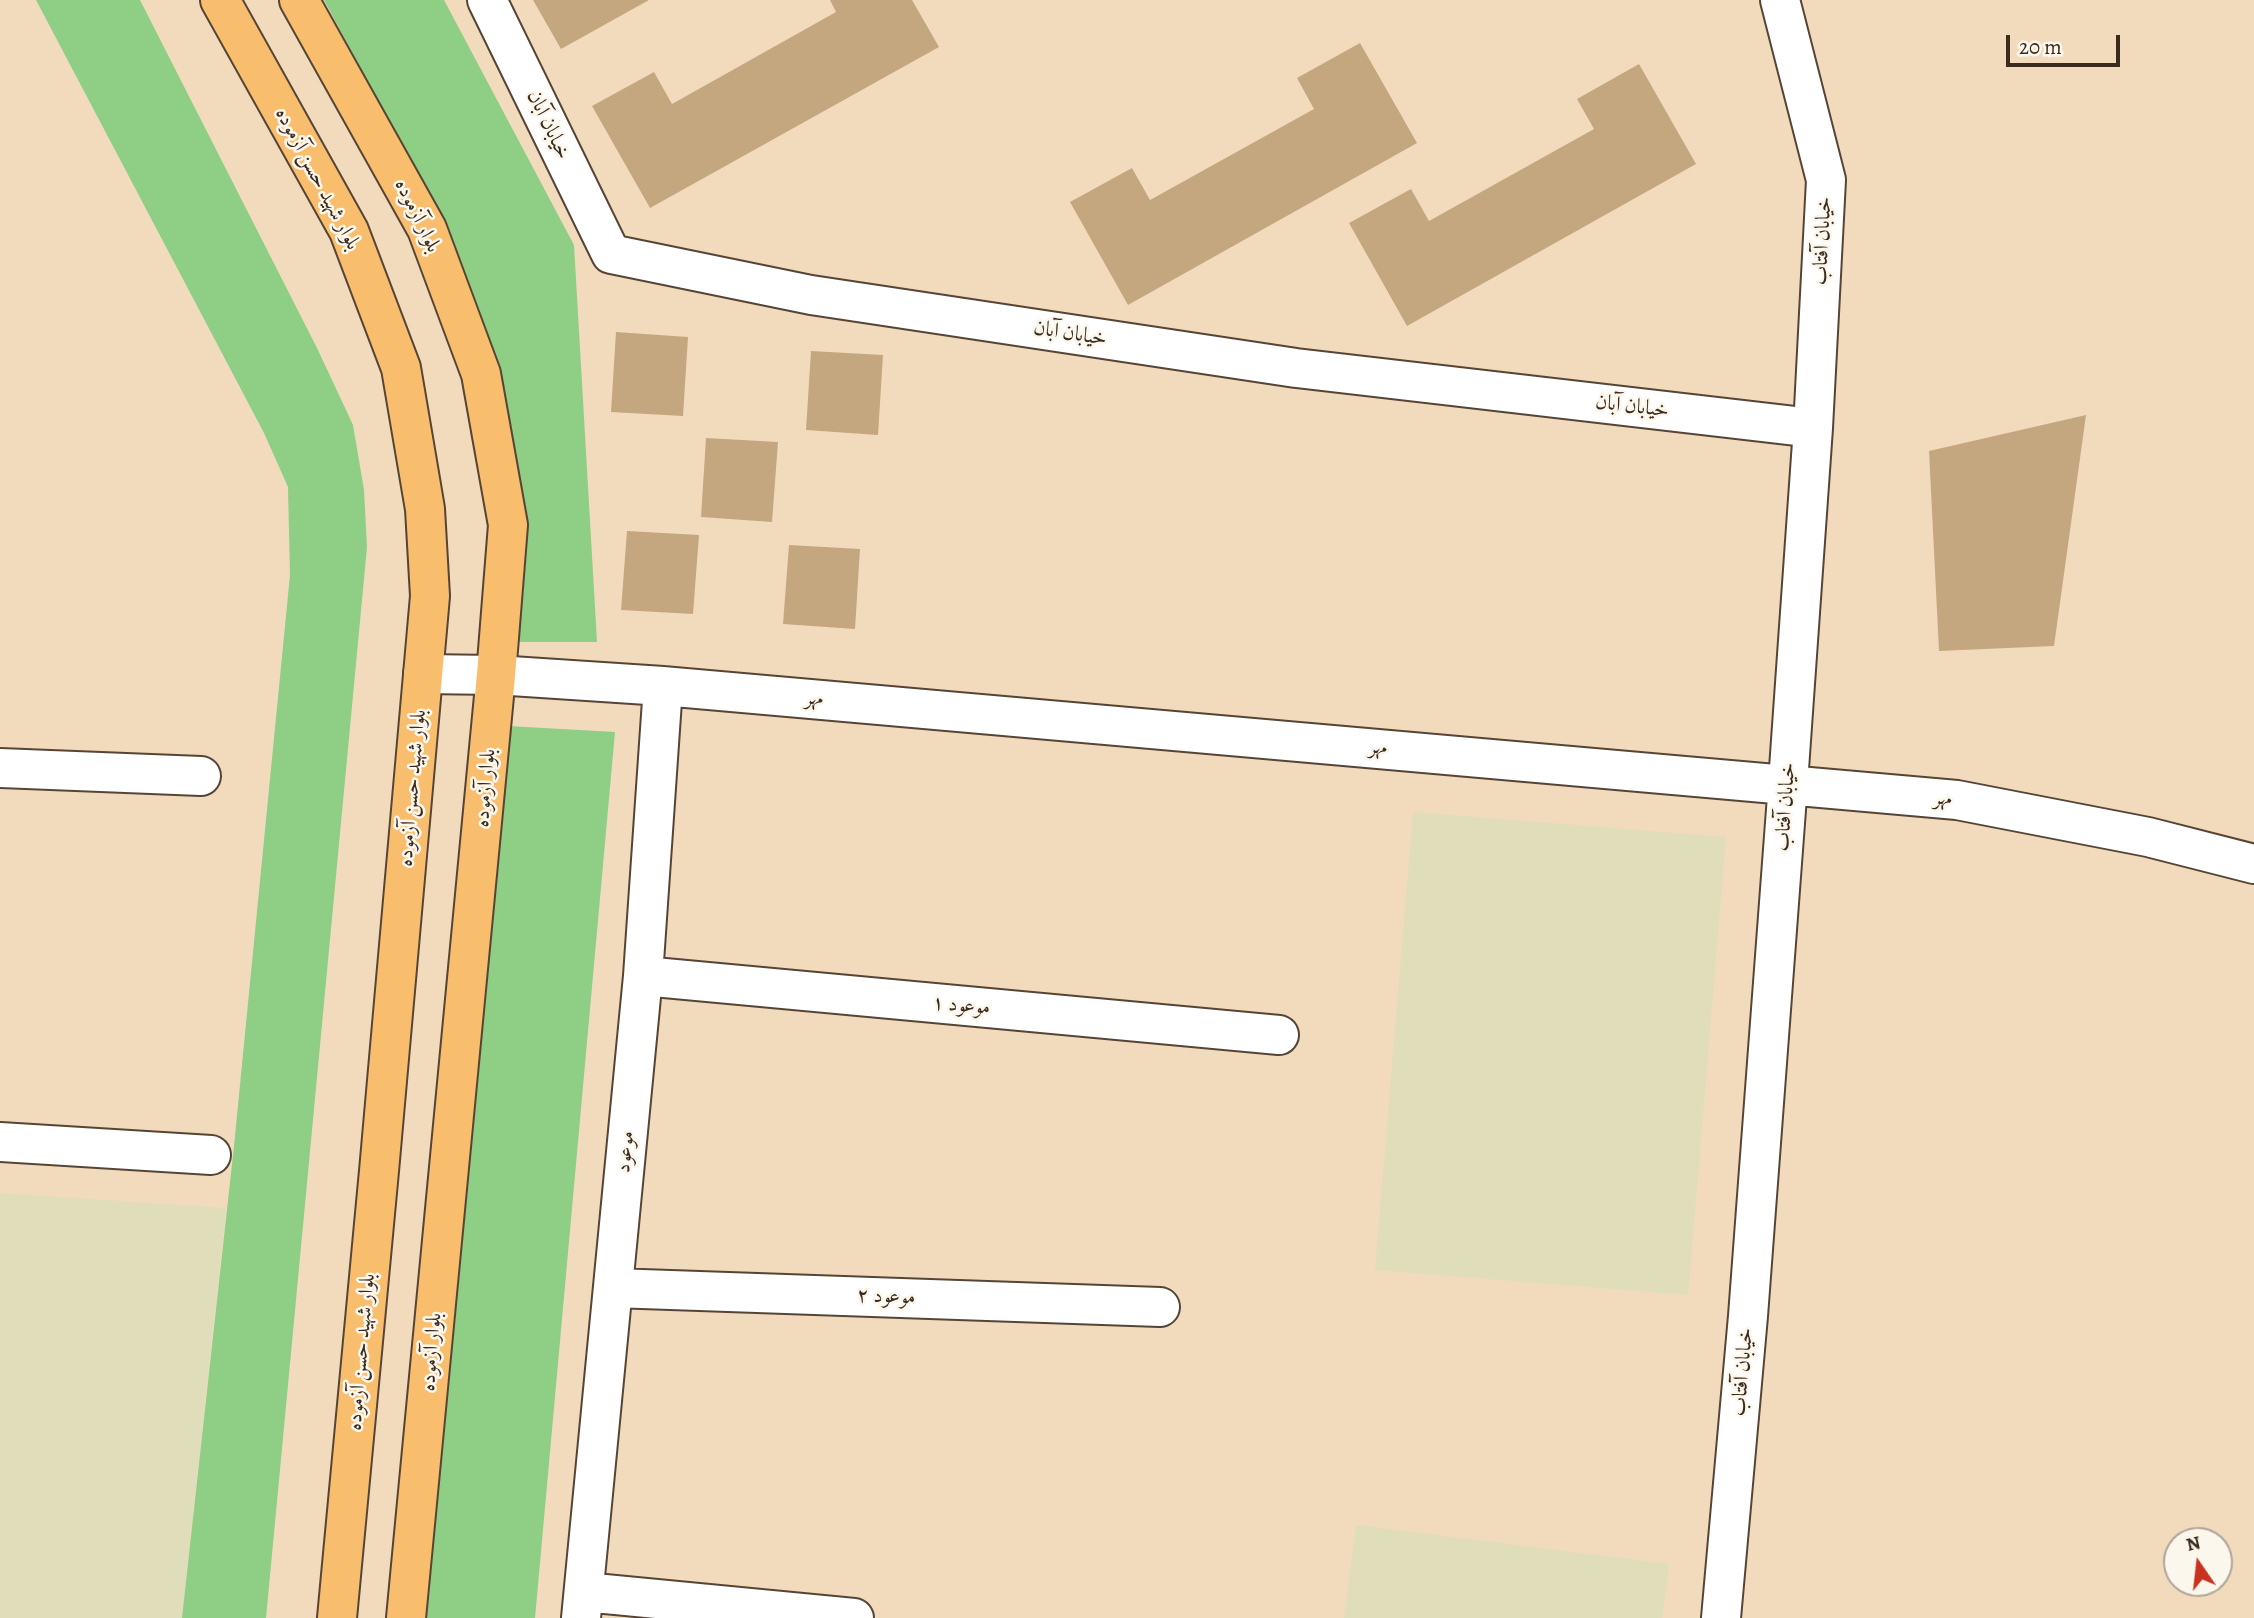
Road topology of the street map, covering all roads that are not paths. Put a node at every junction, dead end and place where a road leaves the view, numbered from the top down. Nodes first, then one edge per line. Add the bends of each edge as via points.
1 (220, 0) edge
2 (299, 0) edge
3 (487, 0) edge
4 (1780, 0) edge
5 (1812, 428) junction
6 (423, 674) junction
7 (496, 675) junction
8 (663, 686) junction
9 (0, 768) edge
10 (201, 776) dead end
11 (1788, 783) junction
12 (2254, 864) edge
13 (643, 976) junction
14 (1279, 1035) dead end
15 (0, 1142) edge
16 (211, 1155) dead end
17 (613, 1288) junction
18 (1160, 1307) dead end
19 (583, 1605) edge
20 (337, 1618) edge
21 (407, 1618) edge
22 (854, 1618) edge
23 (1721, 1618) edge

1 - 6 main road, بلوار شهید حسن آزموده via 349,231 401,368 425,509 430,596
2 - 7 main road, بلوار آزموده via 427,229 481,374 508,525
3 - 5 street, خیابان آبان via 611,254 811,295 1283,366
4 - 5 street, خیابان آفتاب via 1826,180
5 - 11 street, خیابان آفتاب
6 - 7 street, مهر
6 - 20 main road, بلوار شهید حسن آزموده
7 - 8 street, مهر
7 - 21 main road, بلوار آزموده
8 - 11 street, مهر
8 - 13 street, موعود
9 - 10 street
11 - 12 street, مهر via 1957,800 2148,837
11 - 23 street, خیابان آفتاب
13 - 14 street, موعود ۱
13 - 17 street, موعود
15 - 16 street
17 - 18 street, موعود ۲
17 - 19 street, موعود
19 - 22 street

